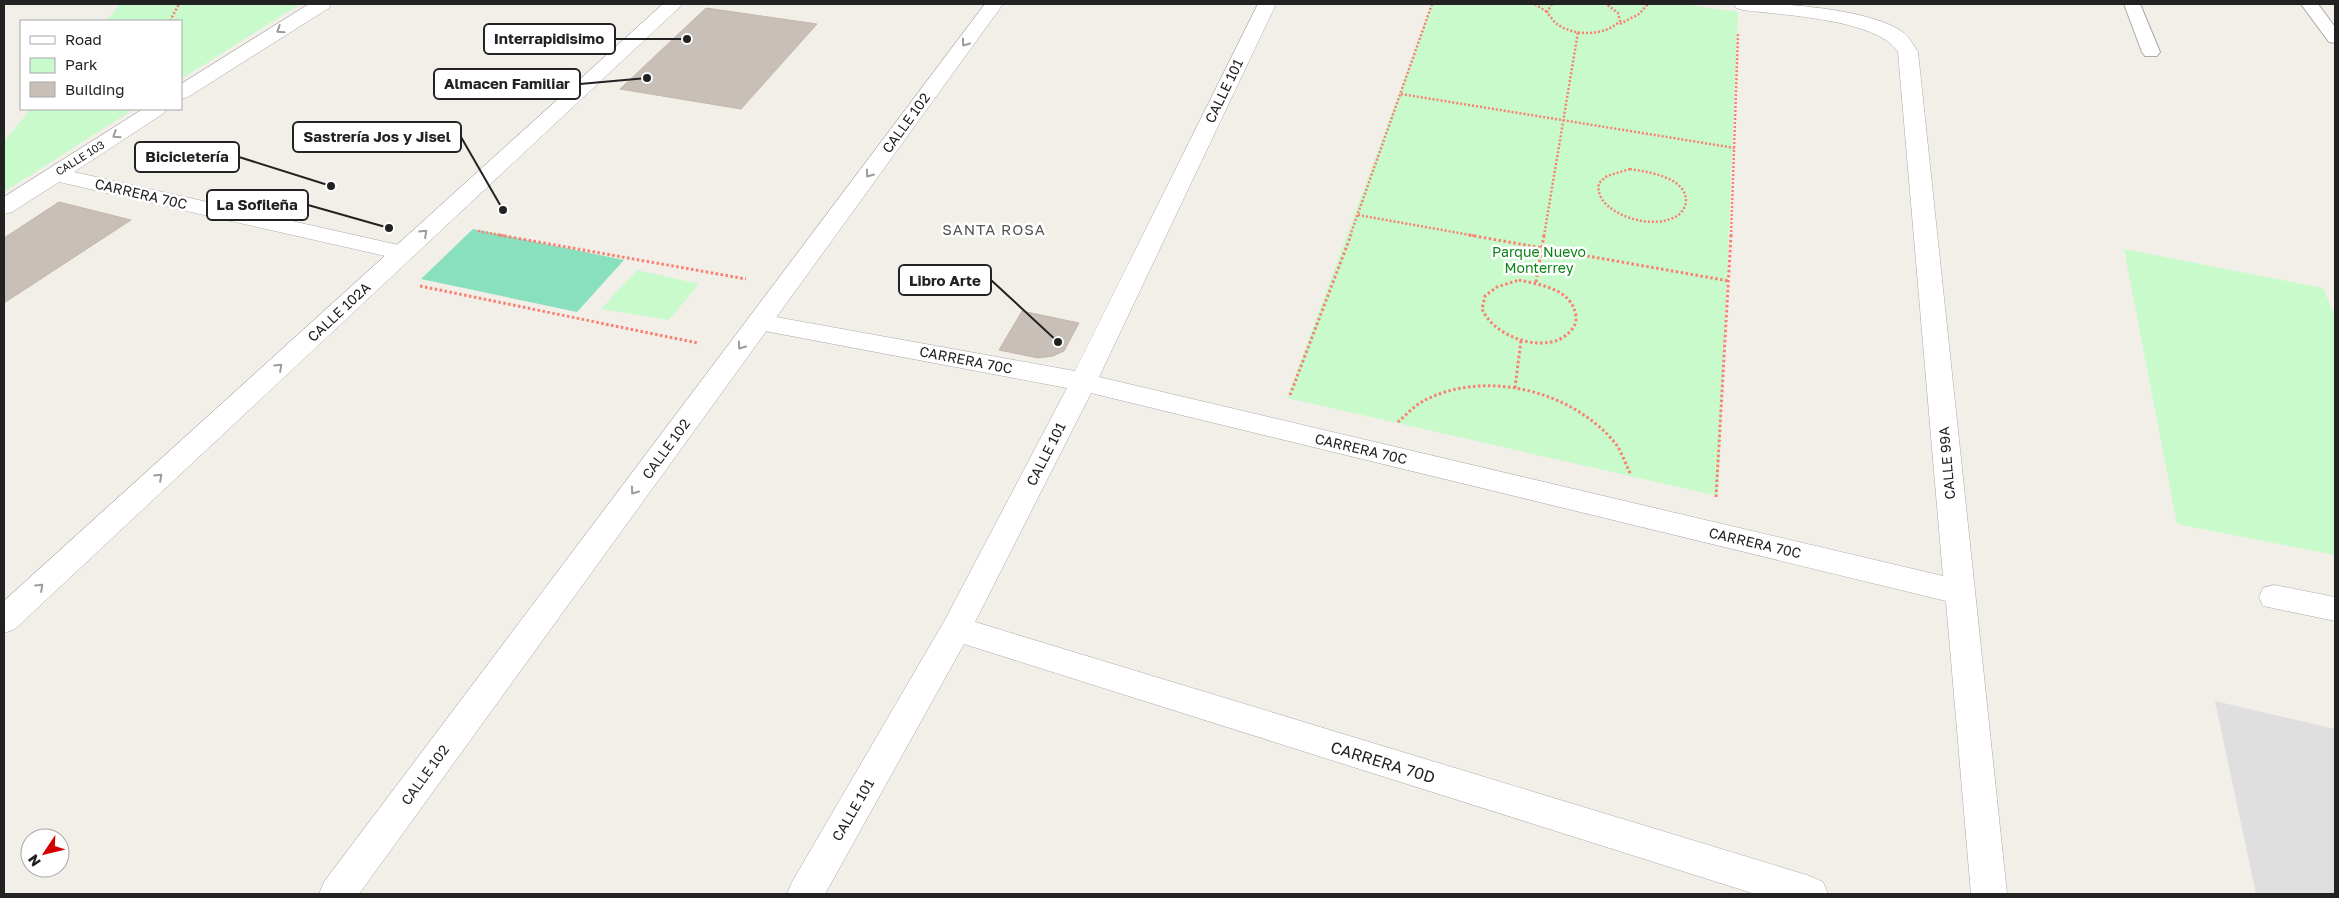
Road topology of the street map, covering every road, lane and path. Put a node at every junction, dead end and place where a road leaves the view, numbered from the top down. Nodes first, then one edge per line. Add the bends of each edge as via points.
1 (179, 4) edge
2 (322, 4) edge
3 (674, 4) edge
4 (994, 4) edge
5 (1267, 4) edge
6 (1432, 4) edge
7 (1535, 4) edge
8 (1552, 4) edge
9 (1606, 4) edge
10 (1648, 4) edge
11 (1743, 4) edge
12 (2132, 4) edge
13 (2309, 4) edge
14 (1547, 12) junction
15 (171, 20) edge
16 (1619, 24) junction
17 (1739, 24) dead end
18 (1578, 32) junction
19 (2335, 38) edge
20 (2151, 52) dead end
21 (182, 92) edge
22 (1401, 94) junction
23 (155, 110) edge
24 (1563, 121) junction
25 (1735, 148) junction
26 (54, 174) junction
27 (1683, 191) joint
28 (4, 207) edge
29 (1358, 215) junction
30 (435, 224) junction
31 (1542, 248) junction
32 (402, 254) junction
33 (376, 278) junction
34 (1729, 281) junction
35 (1536, 282) junction
36 (786, 286) junction
37 (759, 322) junction
38 (1521, 340) junction
39 (738, 351) junction
40 (1083, 382) junction
41 (1515, 388) junction
42 (1396, 424) dead end
43 (1278, 429) junction
44 (1632, 481) dead end
45 (1716, 498) dead end
46 (1960, 592) junction
47 (2274, 597) dead end
48 (2335, 609) edge
49 (4, 620) edge
50 (956, 629) junction
51 (337, 894) edge
52 (806, 894) edge
53 (1810, 894) edge
54 (1989, 894) edge

1 - 15 path
2 -> 21 street
3 - 30 street, CALLE 102A
4 -> 36 street, CALLE 102
5 - 40 street, CALLE 101
6 - 22 path
7 - 14 path
8 - 14 path
9 - 16 path via 1618,12
10 - 16 path via 1638,15
11 - 46 street, CALLE 99A via 1870,25 1896,36 1908,52
12 - 20 lane
13 - 19 lane
14 - 18 path via 1557,24
16 - 18 path via 1603,32
17 - 25 path
18 - 24 path
22 - 24 path
22 - 29 path
23 -> 26 street, CALLE 103
24 - 25 path
24 - 31 path
25 - 34 path
26 - 28 street, CALLE 103
26 - 32 street, CARRERA 70C
27 - 27 path via 1686,200 1678,215 1652,220 1622,214 1606,204 1598,191 1604,176 1630,170 1661,175
29 - 31 path
29 - 43 path
32 -> 30 street, CALLE 102A
30 - 36 path
31 - 34 path
31 - 35 path
32 - 33 street, CALLE 102A
33 - 39 path
49 -> 33 street, CALLE 102A
34 - 45 path
35 - 38 path via 1519,280 1503,283 1484,297 1485,317 1506,335
35 - 38 path via 1567,296 1578,317 1575,328 1567,336 1538,343
36 - 37 street, CALLE 102
37 -> 39 street, CALLE 102
37 - 40 street, CARRERA 70C
38 - 41 path
39 -> 51 street, CALLE 102
40 - 43 street, CARRERA 70C
40 - 50 street, CALLE 101
41 - 42 path via 1484,385 1454,389 1427,398 1406,412
41 - 44 path via 1551,398 1583,414 1609,436 1627,462
43 - 46 street, CARRERA 70C
46 - 54 street, CALLE 99A
47 - 48 street
50 - 52 street, CALLE 101
50 - 53 street, CARRERA 70D

